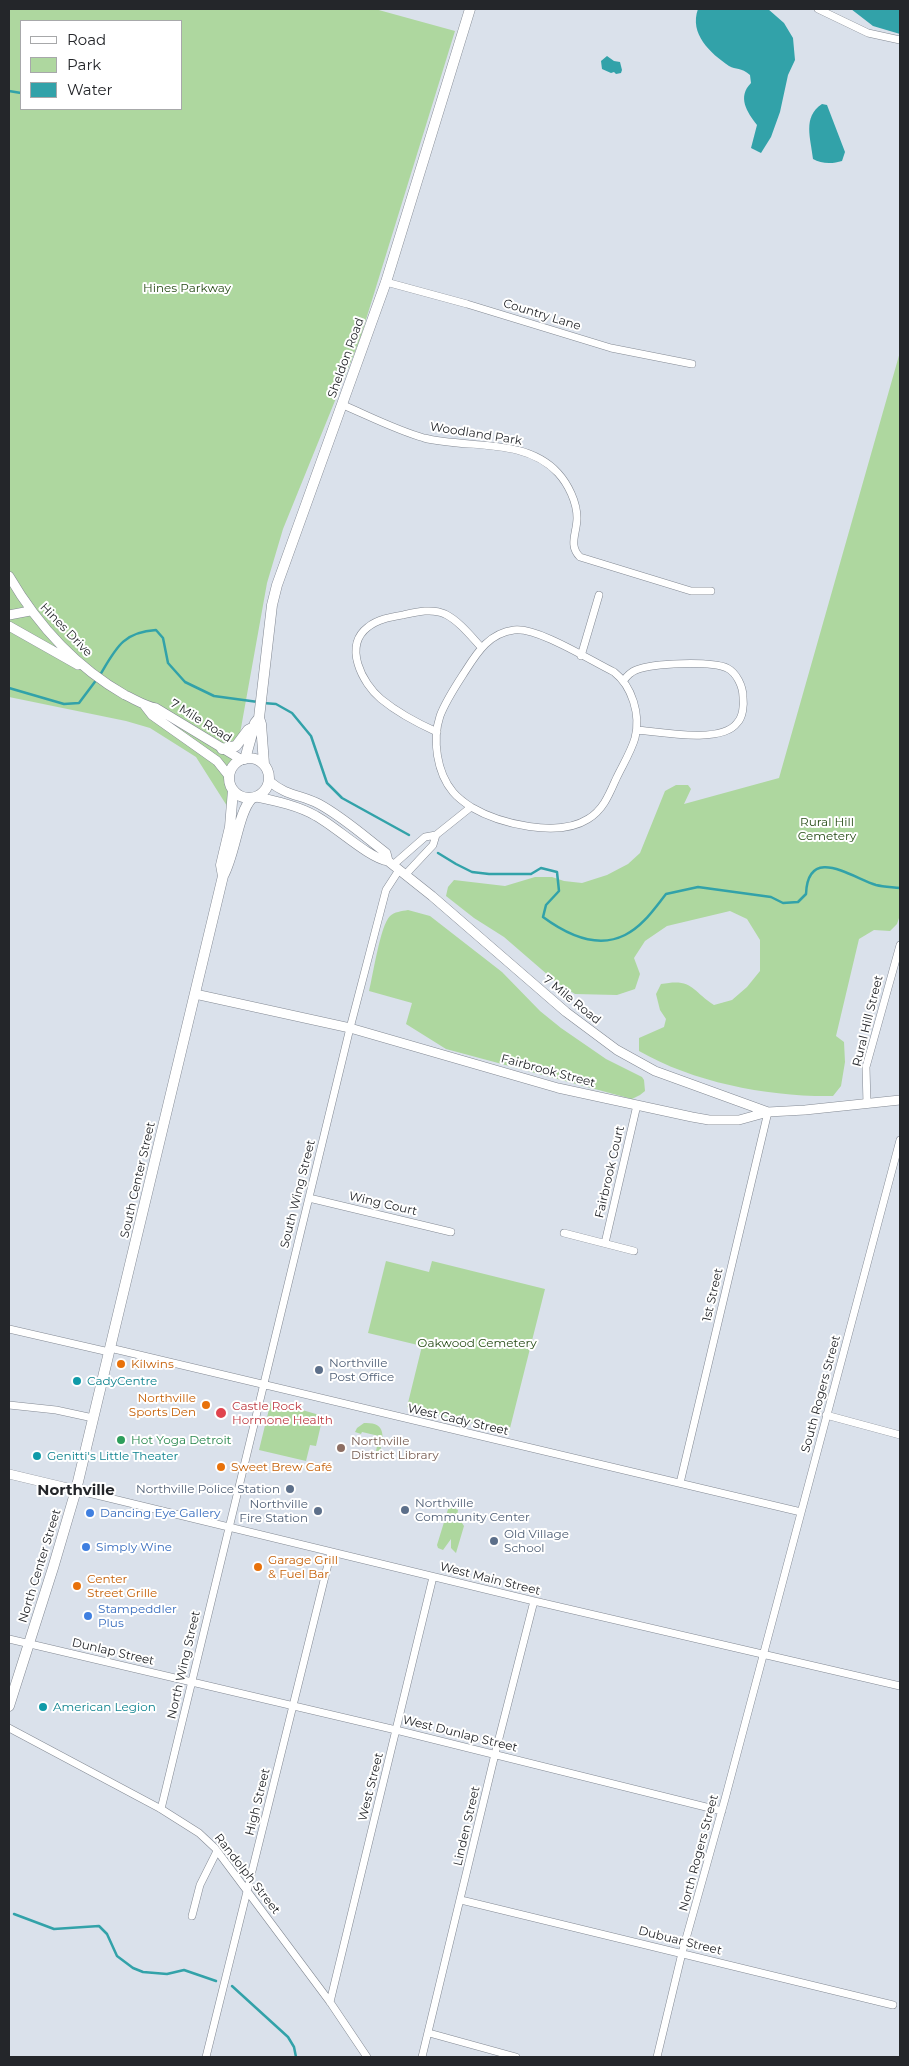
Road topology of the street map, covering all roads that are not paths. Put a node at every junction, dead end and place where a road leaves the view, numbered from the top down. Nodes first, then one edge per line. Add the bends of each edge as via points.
1 (470, 9) edge
2 (818, 9) edge
3 (900, 40) edge
4 (386, 282) junction
5 (692, 364) dead end
6 (343, 405) junction
7 (9, 576) edge
8 (711, 592) dead end
9 (600, 595) dead end
10 (30, 611) junction
11 (9, 615) edge
12 (9, 626) edge
13 (481, 647) junction
14 (581, 656) junction
15 (91, 673) junction
16 (624, 680) junction
17 (146, 706) junction
18 (258, 719) junction
19 (637, 730) junction
20 (437, 732) junction
21 (222, 749) junction
22 (243, 759) junction
23 (264, 764) junction
24 (230, 776) junction
25 (269, 781) junction
26 (233, 790) junction
27 (254, 798) junction
28 (471, 807) junction
29 (436, 835) junction
30 (396, 868) junction
31 (223, 876) junction
32 (900, 945) edge
33 (195, 994) junction
34 (350, 1028) junction
35 (900, 1100) edge
36 (867, 1104) junction
37 (637, 1105) junction
38 (768, 1112) junction
39 (900, 1140) edge
40 (309, 1198) junction
41 (452, 1232) dead end
42 (564, 1233) dead end
43 (606, 1243) junction
44 (634, 1251) dead end
45 (9, 1329) edge
46 (110, 1350) junction
47 (263, 1386) junction
48 (9, 1405) edge
49 (826, 1415) junction
50 (93, 1418) junction
51 (900, 1435) edge
52 (9, 1474) edge
53 (680, 1483) junction
54 (76, 1490) junction
55 (801, 1512) junction
56 (228, 1527) junction
57 (331, 1552) junction
58 (433, 1577) junction
59 (534, 1601) junction
60 (9, 1639) edge
61 (29, 1644) junction
62 (764, 1654) junction
63 (192, 1681) junction
64 (900, 1686) edge
65 (9, 1706) edge
66 (294, 1706) junction
67 (9, 1728) edge
68 (396, 1730) junction
69 (495, 1754) junction
70 (161, 1809) junction
71 (722, 1811) junction
72 (217, 1851) junction
73 (248, 1892) junction
74 (461, 1900) junction
75 (192, 1916) dead end
76 (682, 1954) junction
77 (330, 2002) junction
78 (893, 2005) dead end
79 (429, 2033) junction
80 (206, 2057) edge
81 (367, 2057) edge
82 (422, 2057) edge
83 (516, 2057) edge
84 (657, 2057) edge

1 - 4 main road, Sheldon Road
2 - 3 street via 868,33
4 - 5 street, Country Lane via 611,348
4 - 6 main road, Sheldon Road
6 - 8 street, Woodland Park via 424,438 504,448 534,457 557,472 571,494 577,517 573,546 580,557 690,591
6 - 18 main road, Sheldon Road via 277,585
7 - 10 street, Hines Drive via 15,595
9 - 14 street
10 - 11 street
10 - 15 street, Hines Drive
12 - 15 street
13 - 14 street via 500,634 523,630
13 - 20 street via 456,685 440,716
13 - 20 street via 461,625 446,614 432,611 381,620 368,626 359,637 356,658 372,691 399,712
14 - 16 street
15 - 17 street, 7 Mile Road
16 - 19 street via 632,696
16 - 19 street via 634,671 648,667 714,665 734,674 742,691 741,715 737,724 725,732 704,735
17 - 21 street, 7 Mile Road via 156,708
17 - 24 street, 7 Mile Road via 158,720 217,761
18 - 21 main road via 236,746
18 - 22 main road, Sheldon Road
18 - 23 main road, Sheldon Road
19 - 28 street via 604,803 582,822 562,827 525,826 492,818
20 - 28 street via 444,777 454,794
21 - 22 street, 7 Mile Road
22 - 23 main road
22 - 24 main road via 234,766
23 - 25 main road
24 - 26 main road
25 - 27 main road via 265,791
25 - 30 street, 7 Mile Road via 289,794 328,810 386,853
26 - 27 main road via 242,797
26 - 31 main road, South Center Street via 230,827 221,865
27 - 30 street, 7 Mile Road via 315,815 379,860
27 - 31 main road, South Center Street via 242,819 230,865
28 - 29 street
29 - 30 street via 425,838
29 - 30 street via 433,845
30 - 34 street, South Wing Street via 386,890
30 - 38 street, 7 Mile Road via 566,1012 617,1050 655,1071
31 - 33 main road, South Center Street
32 - 36 street, Rural Hill Street via 866,1067
33 - 34 street, Fairbrook Street
33 - 46 main road, South Center Street
34 - 37 street, Fairbrook Street via 558,1088
34 - 40 street, South Wing Street
35 - 36 street, Fairbrook Street
36 - 38 street, Fairbrook Street
37 - 38 street, Fairbrook Street via 718,1120 746,1119
37 - 43 street, Fairbrook Court
38 - 53 street, 1st Street
39 - 49 street, South Rogers Street
40 - 41 street, Wing Court
40 - 47 street, South Wing Street
42 - 43 street
43 - 44 street
45 - 46 street, West Cady Street
46 - 47 street, West Cady Street
46 - 50 main road, South Center Street
47 - 53 street, West Cady Street
47 - 56 street, South Wing Street
48 - 50 street
49 - 51 street
49 - 55 street, South Rogers Street
50 - 54 main road, South Center Street
52 - 54 street
53 - 55 street, West Cady Street
54 - 56 street, West Main Street
54 - 61 main road, North Center Street
55 - 62 street, South Rogers Street
56 - 57 street, West Main Street
56 - 63 street, North Wing Street
57 - 58 street, West Main Street
57 - 66 street, High Street
58 - 59 street, West Main Street
58 - 68 street, West Street
59 - 62 street, West Main Street
59 - 69 street, Linden Street
60 - 61 street, Dunlap Street
61 - 63 street, Dunlap Street
61 - 65 main road, North Center Street
62 - 64 street, West Main Street
62 - 71 street, North Rogers Street
63 - 66 street, West Dunlap Street
63 - 70 street, North Wing Street
66 - 68 street, West Dunlap Street
66 - 73 street, High Street
67 - 70 street, Randolph Street
68 - 69 street, West Dunlap Street
68 - 77 street, West Street
69 - 71 street, West Dunlap Street
69 - 74 street, Linden Street
70 - 72 street, Randolph Street via 199,1833
71 - 76 street, North Rogers Street
72 - 73 street, Randolph Street
72 - 75 street via 200,1885
73 - 77 street, Randolph Street
73 - 80 street, High Street
74 - 76 street, Dubuar Street
74 - 79 street, Linden Street
76 - 78 street, Dubuar Street
76 - 84 street, North Rogers Street
77 - 81 street, Randolph Street
79 - 82 street, Linden Street
79 - 83 street

